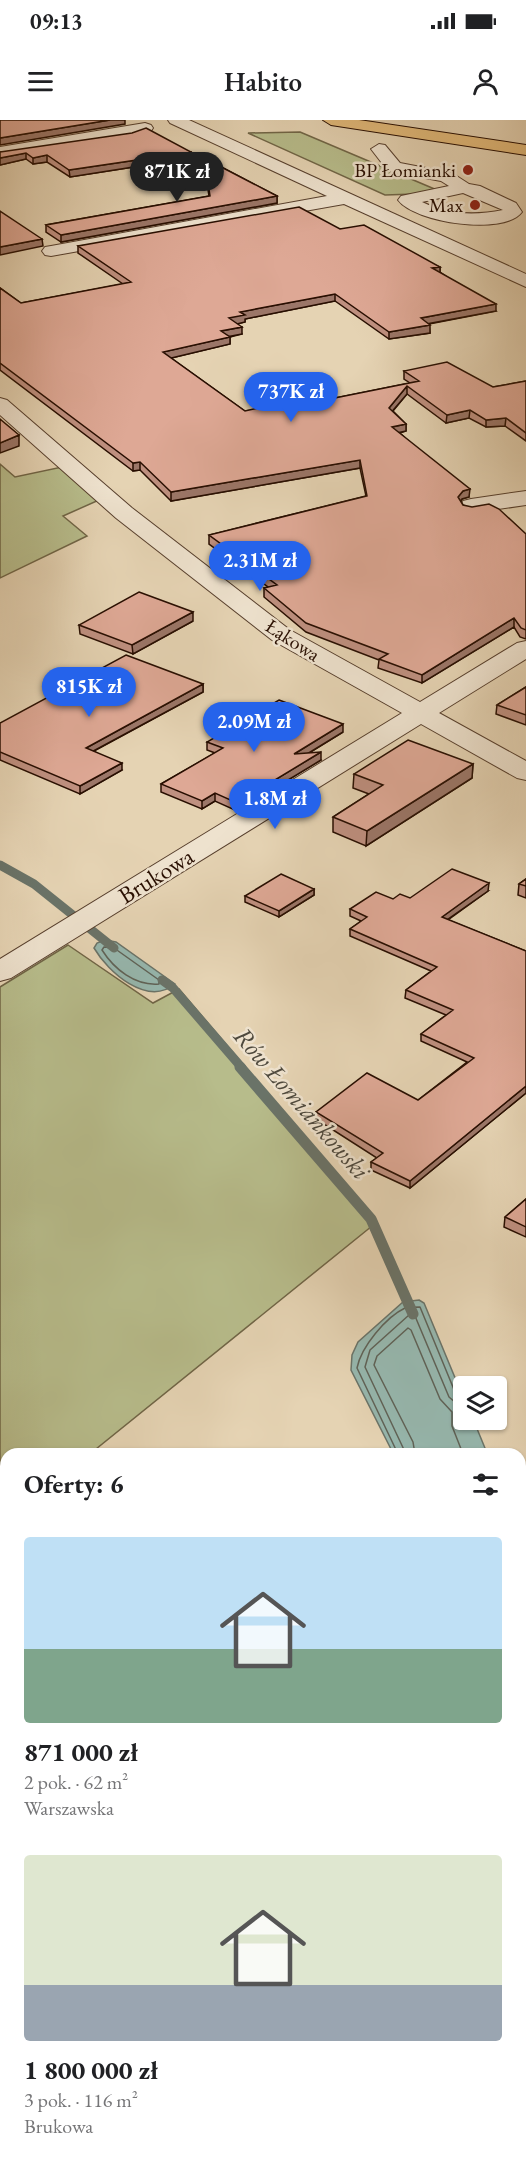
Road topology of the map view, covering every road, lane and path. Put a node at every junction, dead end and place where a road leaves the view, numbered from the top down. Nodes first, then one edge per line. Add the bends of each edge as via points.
1 (331, 120) edge
2 (394, 120) edge
3 (427, 120) edge
4 (96, 122) edge
5 (181, 122) edge
6 (145, 128) junction
7 (405, 133) junction
8 (526, 134) edge
9 (526, 141) edge
10 (379, 149) dead end
11 (526, 150) edge
12 (0, 152) edge
13 (526, 158) edge
14 (464, 188) junction
15 (346, 198) junction
16 (440, 215) junction
17 (401, 224) junction
18 (51, 250) dead end
19 (526, 281) edge
20 (0, 404) edge
21 (526, 498) edge
22 (471, 506) edge
23 (526, 648) edge
24 (419, 714) junction
25 (526, 772) edge
26 (0, 972) edge

1 - 7 highway
2 - 9 highway
3 - 8 highway
4 - 6 street
5 - 6 street
5 - 15 street
6 - 12 street
7 - 11 highway
7 - 13 highway
10 - 14 street via 394,167 446,177
14 - 16 street via 407,200
14 - 16 street via 510,207 513,212 472,220
15 - 17 street
15 - 18 street
16 - 17 street
17 - 19 street
20 - 24 street, Łąkowa via 124,513 281,635
21 - 22 street
23 - 24 street, Brukowa
24 - 25 street, Łąkowa
24 - 26 street, Brukowa

